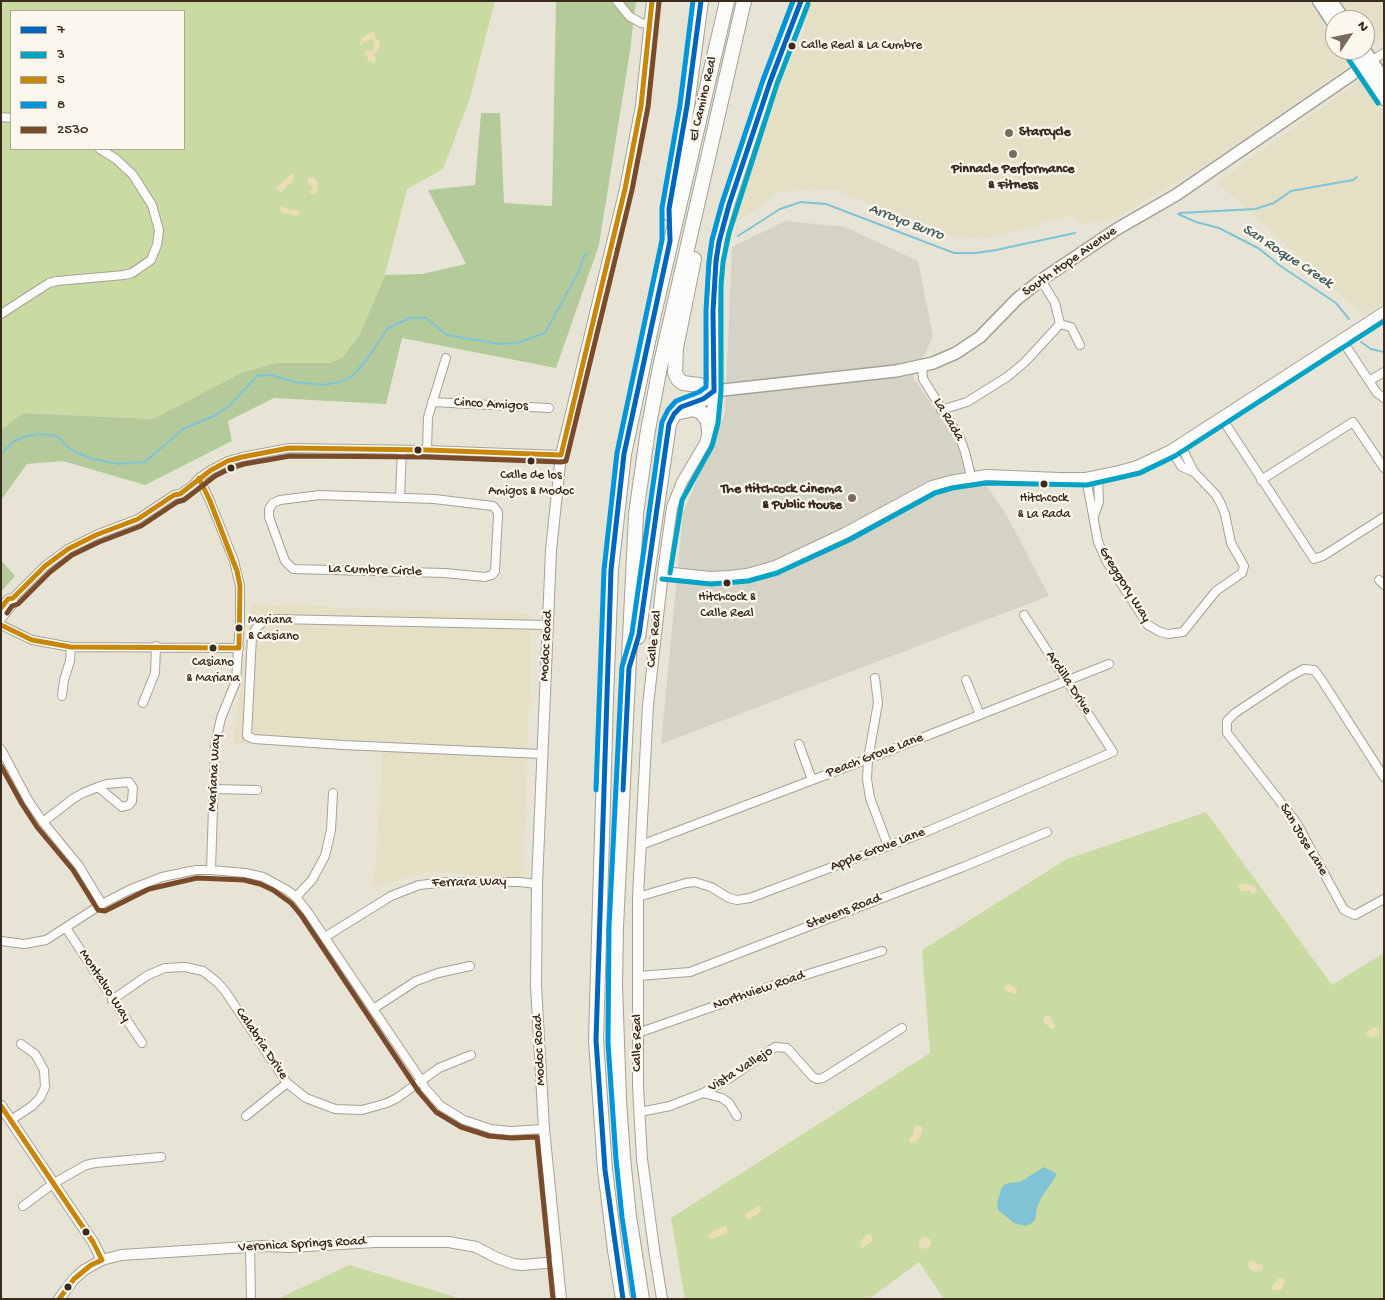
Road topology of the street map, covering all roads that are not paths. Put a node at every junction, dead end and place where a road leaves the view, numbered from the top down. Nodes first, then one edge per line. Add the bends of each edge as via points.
1 (617, 1) edge
2 (652, 1) edge
3 (701, 1) edge
4 (727, 1) edge
5 (744, 1) edge
6 (801, 1) edge
7 (649, 24) junction
8 (1384, 52) edge
9 (1362, 60) edge
10 (1366, 60) edge
11 (1367, 64) junction
12 (1384, 80) edge
13 (1384, 99) edge
14 (102, 150) edge
15 (698, 202) junction
16 (670, 241) junction
17 (1040, 280) junction
18 (1384, 312) edge
19 (1, 314) edge
20 (1060, 324) junction
21 (1350, 334) junction
22 (1080, 345) dead end
23 (446, 358) dead end
24 (922, 366) junction
25 (1384, 372) edge
26 (1369, 382) junction
27 (714, 391) junction
28 (1384, 398) edge
29 (432, 402) junction
30 (549, 408) dead end
31 (942, 410) junction
32 (674, 414) junction
33 (1221, 417) junction
34 (709, 431) junction
35 (1180, 444) junction
36 (402, 450) junction
37 (427, 450) junction
38 (1171, 450) junction
39 (561, 455) junction
40 (1384, 468) edge
41 (1194, 472) junction
42 (971, 476) junction
43 (1098, 476) junction
44 (199, 478) junction
45 (1086, 478) junction
46 (1261, 480) junction
47 (400, 497) junction
48 (1384, 517) edge
49 (1094, 518) junction
50 (663, 572) junction
51 (13, 598) junction
52 (1, 608) edge
53 (1024, 614) dead end
54 (1, 618) edge
55 (548, 625) junction
56 (1, 626) edge
57 (156, 646) junction
58 (71, 647) junction
59 (239, 648) junction
60 (1109, 664) dead end
61 (629, 668) junction
62 (875, 678) dead end
63 (966, 680) dead end
64 (1067, 681) junction
65 (62, 696) dead end
66 (143, 703) dead end
67 (980, 715) junction
68 (799, 744) dead end
69 (1, 749) edge
70 (1113, 752) joint
71 (542, 754) junction
72 (868, 759) junction
73 (1384, 777) edge
74 (812, 780) junction
75 (98, 787) junction
76 (213, 789) junction
77 (256, 790) dead end
78 (333, 794) dead end
79 (44, 822) junction
80 (1047, 832) dead end
81 (641, 844) junction
82 (888, 846) junction
83 (211, 870) junction
84 (537, 884) junction
85 (296, 897) junction
86 (638, 897) junction
87 (1384, 899) edge
88 (102, 904) junction
89 (66, 928) junction
90 (325, 937) junction
91 (1, 941) edge
92 (882, 951) dead end
93 (470, 966) dead end
94 (638, 976) junction
95 (112, 1000) junction
96 (373, 1009) junction
97 (902, 1028) dead end
98 (638, 1033) junction
99 (142, 1043) dead end
100 (21, 1044) dead end
101 (471, 1055) dead end
102 (421, 1080) junction
103 (287, 1083) junction
104 (703, 1093) junction
105 (1, 1106) edge
106 (640, 1112) junction
107 (246, 1116) dead end
108 (737, 1116) dead end
109 (11, 1120) junction
110 (544, 1129) junction
111 (161, 1157) dead end
112 (54, 1183) junction
113 (23, 1206) dead end
114 (250, 1247) junction
115 (102, 1260) junction
116 (557, 1262) junction
117 (59, 1299) edge
118 (251, 1299) edge
119 (561, 1299) edge
120 (623, 1299) edge
121 (642, 1299) edge
122 (662, 1299) edge

1 - 7 street via 629,16
2 - 7 street, Modoc Road
3 - 16 highway via 669,208
4 - 16 highway, El Camino Real
5 - 15 highway, El Camino Real
6 - 27 street, Calle Real via 770,82 719,242 713,311
7 - 39 street, Modoc Road via 641,106 626,190
8 - 11 street
9 - 11 main road
10 - 11 main road
11 - 12 main road
11 - 13 main road
11 - 17 main road, South Hope Avenue via 1176,195
14 - 19 street via 129,171 152,205 159,230 151,260 124,276 49,283
15 - 27 highway via 701,228 676,348 675,373 683,383
15 - 61 highway, El Camino Real via 648,430 636,514
16 - 120 highway, El Camino Real via 624,454 611,570 596,1040 605,1170
17 - 20 street via 1055,304
17 - 24 main road, South Hope Avenue via 980,337 956,353
18 - 21 street
20 - 22 street via 1071,327
20 - 31 street via 1007,377 967,402
21 - 26 street
21 - 33 street
23 - 29 street, Cinco Amigos
24 - 27 main road, South Hope Avenue
24 - 31 street, La Rada via 922,378
25 - 26 street
26 - 28 street
27 - 32 highway via 703,400 681,406
27 - 34 street, Calle Real
29 - 30 street, Cinco Amigos
29 - 37 street, Cinco Amigos
31 - 42 street, La Rada via 960,438
32 - 34 highway via 693,409 700,412 708,421
32 - 61 highway via 669,424 639,635
33 - 35 street
33 - 46 street
34 - 50 street, Calle Real via 674,498
35 - 38 street
35 - 41 street, Greggory Way
36 - 37 street
36 - 44 street via 280,449 228,461
36 - 47 street
37 - 39 street
38 - 41 street, Greggory Way via 1182,467
38 - 43 street via 1137,466
39 - 55 street, Modoc Road via 551,550
40 - 46 street via 1354,422
41 - 49 street, Greggory Way via 1221,504 1231,543 1244,566 1242,573 1216,591 1183,632 1168,634 1148,625 1101,551
42 - 45 street
42 - 50 street via 932,486 775,566 747,574 711,577
43 - 45 street
43 - 49 street, Greggory Way via 1099,502
44 - 51 street via 190,481 138,519 68,549 45,566
44 - 59 street, Mariana Way via 237,572
45 - 49 street, Greggory Way
46 - 48 street via 1314,559
47 - 47 street, La Cumbre Circle via 293,497 274,503 269,509 269,517 285,561 293,569 485,577 495,572 498,512 493,506
50 - 81 street, Calle Real via 648,705
51 - 52 street
51 - 54 street via 14,604
53 - 64 street, Ardilla Drive
55 - 71 street, Modoc Road
55 - 71 street via 264,621 252,636 248,716 248,736 254,739
56 - 58 street via 32,640
57 - 58 street
57 - 59 street
57 - 66 street via 155,673
58 - 65 street
59 - 76 street, Mariana Way via 236,681 216,734
60 - 64 street, Peach Grove Lane
61 - 121 highway, El Camino Real via 616,926 616,1042 623,1158
62 - 72 street via 878,703
63 - 67 street
64 - 67 street, Peach Grove Lane
64 - 70 street, Ardilla Drive
67 - 72 street, Peach Grove Lane
68 - 74 street
69 - 79 street via 28,800
70 - 82 street, Apple Grove Lane
71 - 84 street, Modoc Road
72 - 74 street, Peach Grove Lane
72 - 82 street via 868,792
73 - 87 street, San Jose Lane via 1314,670 1304,669 1291,676 1228,720 1226,730 1229,736 1296,822 1344,910 1355,915
74 - 81 street, Peach Grove Lane
75 - 75 street via 122,807 130,806 133,788 129,782
75 - 79 street via 74,798
76 - 77 street
76 - 83 street, Mariana Way
78 - 85 street via 331,830 325,856 312,880
79 - 88 street via 79,866
80 - 94 street, Stevens Road via 690,972
81 - 86 street, Calle Real
82 - 86 street, Apple Grove Lane via 750,898 729,898 695,882
83 - 85 street via 263,877
83 - 88 street via 162,877
84 - 90 street, Ferrara Way via 449,882 419,885 391,896
84 - 110 street, Modoc Road via 536,984
85 - 90 street
86 - 94 street, Calle Real
88 - 89 street
89 - 91 street via 38,942 15,944
89 - 95 street, Montalvo Way
90 - 96 street
92 - 98 street, Northview Road
93 - 96 street via 438,972 416,981
94 - 98 street, Calle Real
95 - 99 street, Montalvo Way
95 - 103 street, Calabria Drive via 148,975 165,968 185,967 203,971 225,991
96 - 102 street
97 - 104 street, Vista Vallejo via 823,1078 813,1078 792,1052 782,1046
98 - 106 street, Calle Real
100 - 109 street via 35,1054 44,1070 45,1087 32,1106
101 - 102 street, Calabria Drive via 448,1063
102 - 103 street, Calabria Drive via 387,1103 348,1111 314,1102
102 - 110 street via 441,1106 475,1124 511,1131
103 - 107 street
104 - 106 street, Vista Vallejo via 670,1106
104 - 108 street, Vista Vallejo via 722,1098
105 - 109 street
106 - 122 street, Calle Real via 646,1186
109 - 112 street
110 - 116 street, Modoc Road
111 - 112 street via 95,1163
112 - 113 street
112 - 115 street
114 - 115 street, Veronica Springs Road via 121,1255
114 - 116 street, Veronica Springs Road via 449,1242 476,1247 513,1264
114 - 118 street
115 - 117 street, Veronica Springs Road via 76,1277
116 - 119 street, Modoc Road

